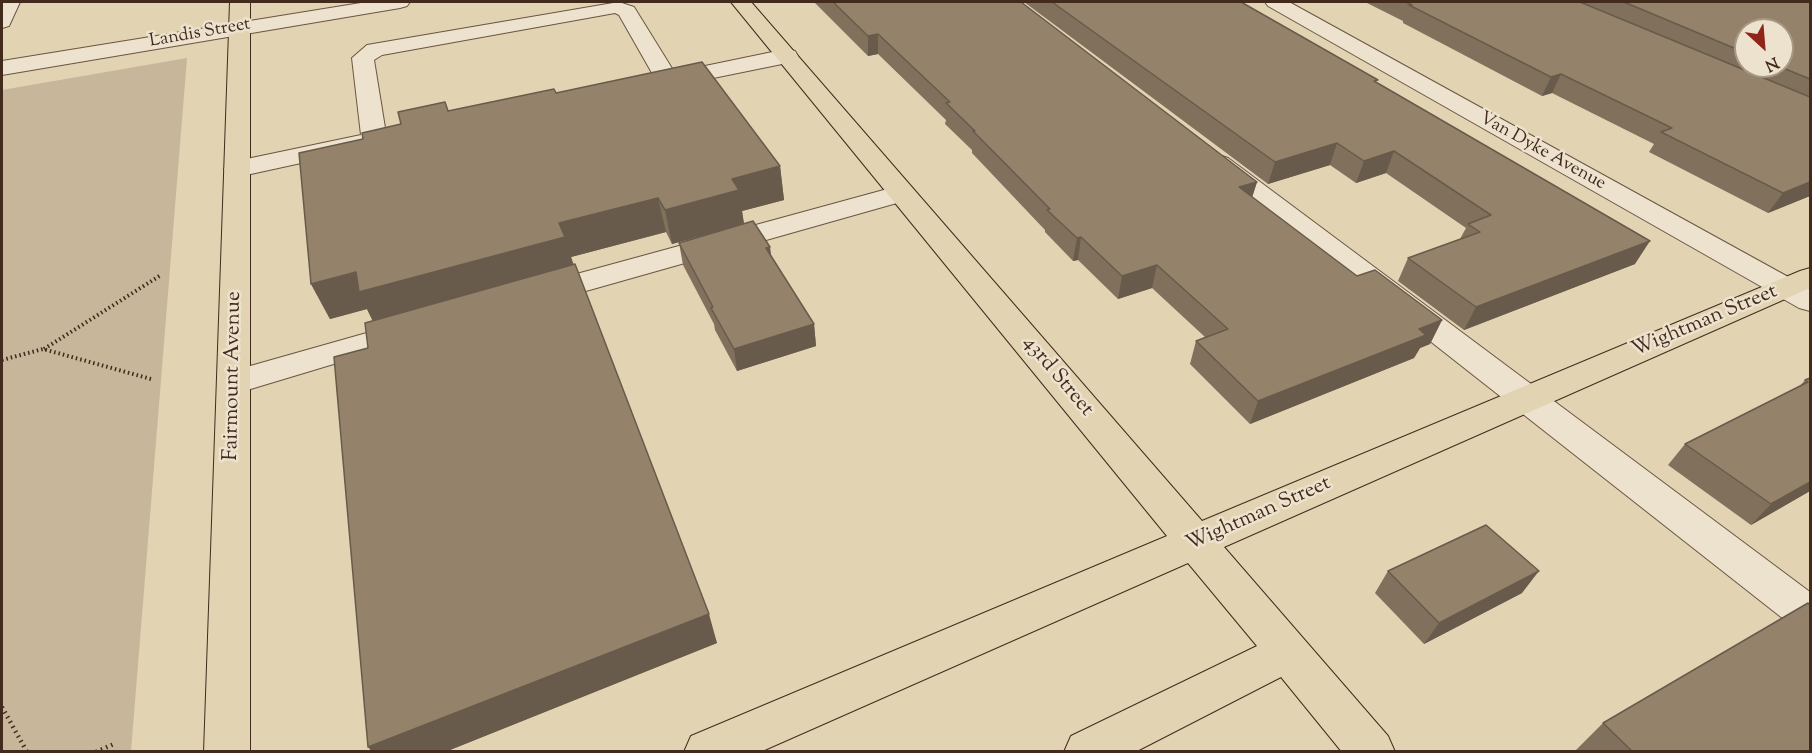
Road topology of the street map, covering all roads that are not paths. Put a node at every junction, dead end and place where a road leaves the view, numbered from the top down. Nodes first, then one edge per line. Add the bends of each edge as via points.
1 (10, 2) edge
2 (240, 2) edge
3 (400, 2) edge
4 (741, 2) edge
5 (1275, 2) edge
6 (2, 22) edge
7 (240, 27) junction
8 (787, 56) junction
9 (2, 68) edge
10 (1196, 145) edge
11 (237, 169) junction
12 (902, 193) junction
13 (1802, 289) edge
14 (511, 302) edge
15 (431, 325) edge
16 (234, 382) junction
17 (1526, 398) junction
18 (1196, 542) junction
19 (1810, 615) edge
20 (1288, 652) junction
21 (228, 752) edge
22 (707, 752) edge
23 (1088, 752) edge
24 (1372, 752) edge

1 - 6 street
2 - 7 main road, Fairmount Avenue
3 - 7 street, Landis Street
4 - 8 main road, 43rd Street
5 - 13 street, Van Dyke Avenue
7 - 9 street, Landis Street
7 - 11 main road, Fairmount Avenue
8 - 11 street via 674,79 664,75 627,11 617,6 375,50 363,58 374,134 370,141
8 - 12 main road, 43rd Street
10 - 17 street
11 - 16 main road, Fairmount Avenue
12 - 14 street
12 - 18 main road, 43rd Street
13 - 17 main road, Wightman Street
15 - 16 street
16 - 21 main road, Fairmount Avenue
17 - 18 main road, Wightman Street
17 - 19 street
18 - 20 main road, 43rd Street
18 - 22 main road, Wightman Street
20 - 23 main road
20 - 24 main road, 43rd Street

